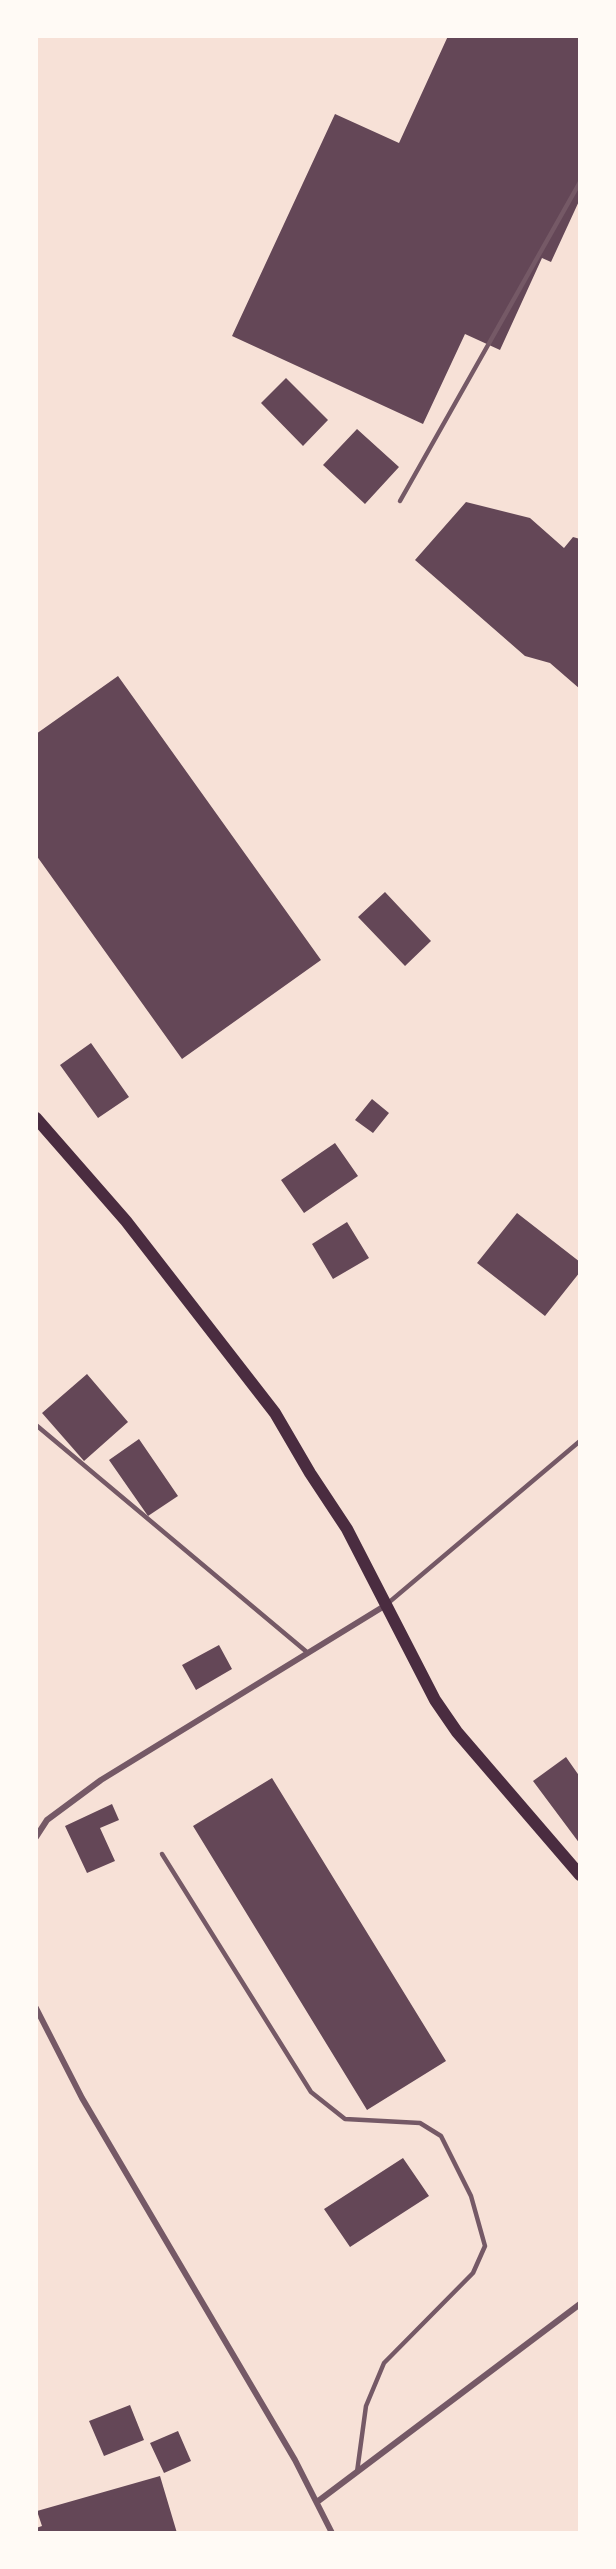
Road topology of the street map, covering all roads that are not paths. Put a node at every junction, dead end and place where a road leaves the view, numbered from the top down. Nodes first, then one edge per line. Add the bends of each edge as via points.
1 (580, 182) edge
2 (400, 501) dead end
3 (36, 1118) edge
4 (36, 1425) edge
5 (580, 1441) edge
6 (386, 1604) junction
7 (308, 1653) junction
8 (36, 1837) edge
9 (162, 1854) dead end
10 (580, 1875) edge
11 (36, 2008) edge
12 (580, 2304) edge
13 (357, 2472) junction
14 (317, 2502) junction
15 (332, 2533) edge

1 - 2 lane
3 - 6 main road via 126,1221 275,1413 347,1529
4 - 7 lane
5 - 6 lane
6 - 7 street
6 - 10 main road via 435,1700 457,1732
7 - 8 street via 101,1780 47,1820
9 - 13 lane via 311,2092 345,2119 420,2123 441,2136 471,2196 485,2246 473,2273 384,2363 366,2406
11 - 14 street via 82,2098
12 - 13 street
13 - 14 street
14 - 15 street

